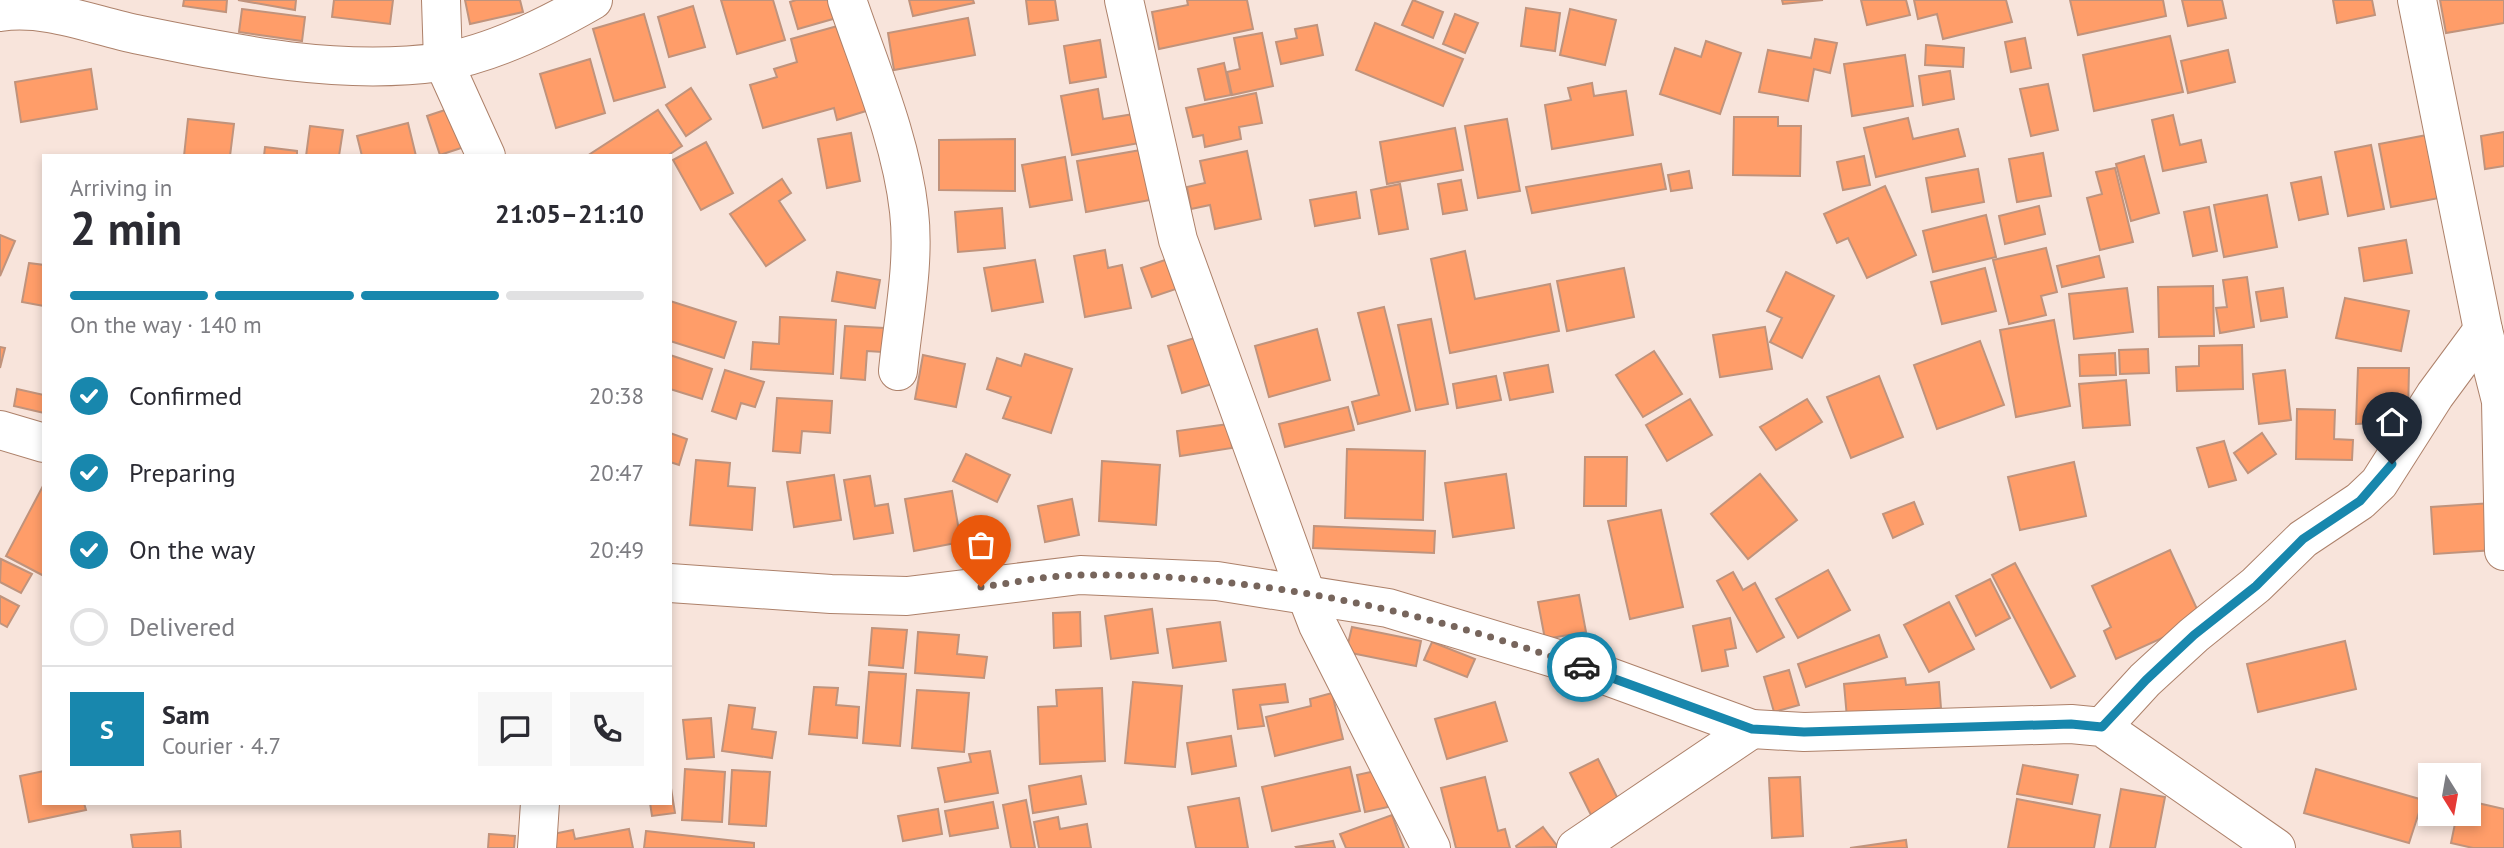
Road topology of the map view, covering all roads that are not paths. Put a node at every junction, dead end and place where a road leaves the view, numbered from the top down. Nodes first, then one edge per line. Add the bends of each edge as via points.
1 (441, 0) edge
2 (593, 0) edge
3 (848, 0) edge
4 (1124, 0) edge
5 (2417, 0) edge
6 (0, 12) edge
7 (443, 61) junction
8 (485, 154) edge
9 (2483, 330) junction
10 (898, 371) dead end
11 (2502, 400) edge
12 (0, 430) edge
13 (42, 442) edge
14 (2504, 551) edge
15 (672, 583) edge
16 (1306, 594) junction
17 (2102, 727) junction
18 (1752, 729) junction
19 (540, 805) edge
20 (537, 848) edge
21 (1431, 848) edge
22 (1576, 848) edge
23 (2276, 848) edge

1 - 7 street
2 - 7 street via 504,43
3 - 10 street via 900,163 909,211 911,257
4 - 16 street via 1178,240
5 - 9 street
6 - 7 street via 56,14 139,35 308,64 393,66
7 - 8 street
9 - 11 street
9 - 17 street via 2379,483 2303,539 2256,586 2194,635
11 - 14 street
12 - 13 street
15 - 16 street via 907,596 1080,575 1217,581
16 - 18 street via 1388,607 1574,664
16 - 21 street
17 - 18 street
17 - 23 street
18 - 22 street
19 - 20 street

